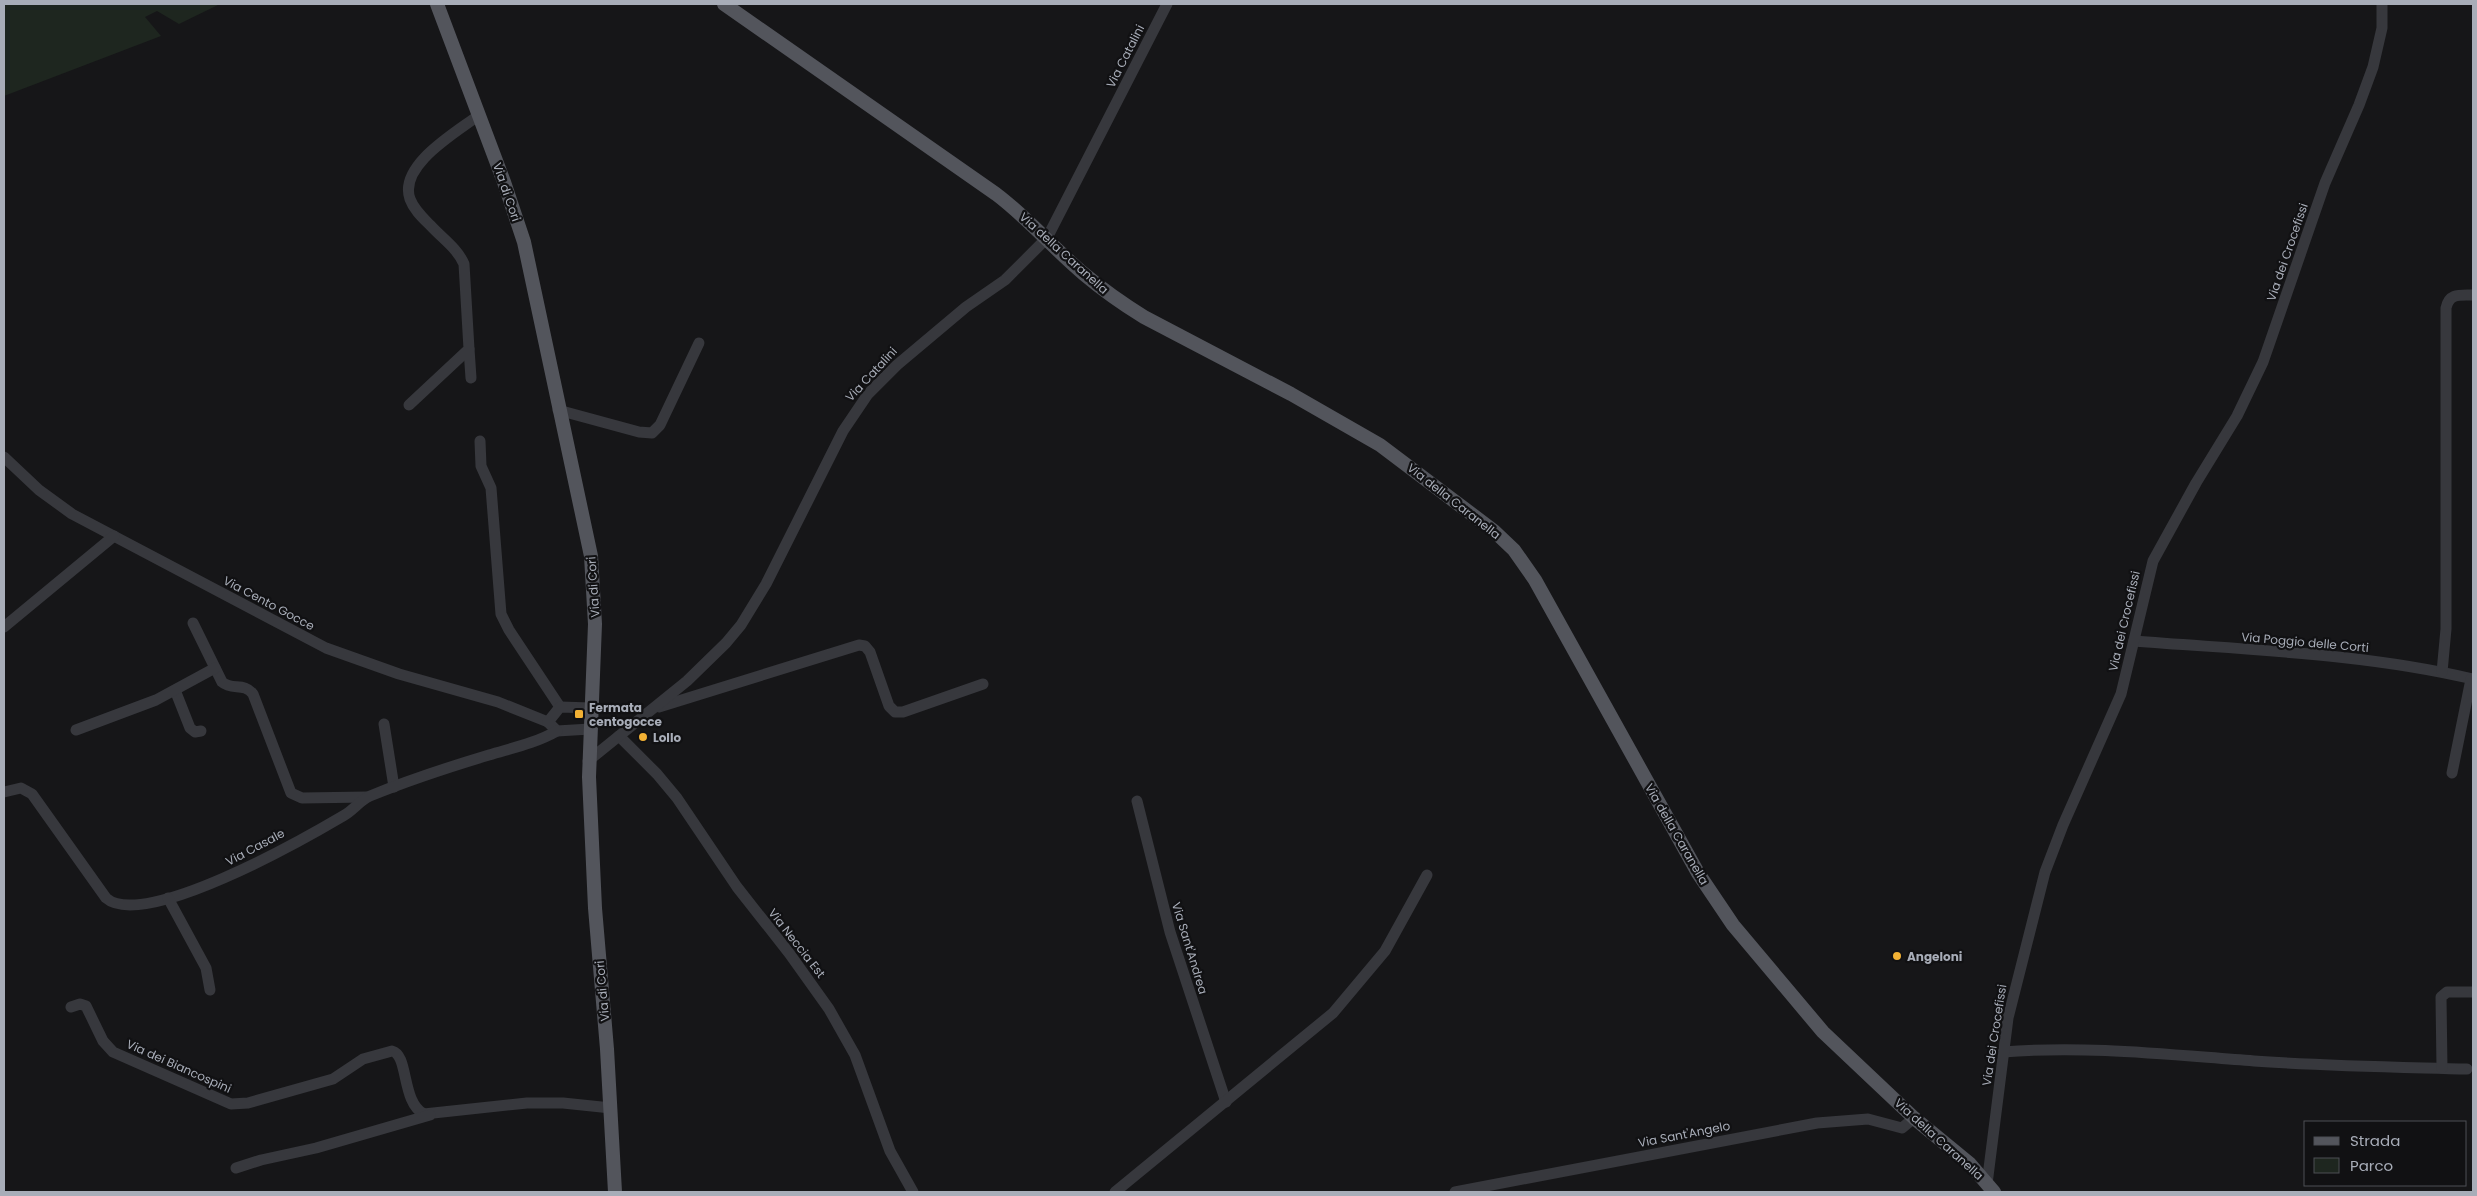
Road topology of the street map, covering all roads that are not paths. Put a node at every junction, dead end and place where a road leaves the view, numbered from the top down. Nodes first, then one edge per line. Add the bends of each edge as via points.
1 (437, 4) edge
2 (724, 4) edge
3 (1167, 4) edge
4 (2382, 4) edge
5 (479, 115) junction
6 (1047, 238) junction
7 (2473, 295) edge
8 (700, 343) dead end
9 (469, 349) junction
10 (471, 378) dead end
11 (409, 405) dead end
12 (558, 410) junction
13 (480, 441) dead end
14 (4, 457) edge
15 (114, 536) junction
16 (193, 623) dead end
17 (4, 626) edge
18 (2134, 641) junction
19 (215, 668) junction
20 (2442, 672) junction
21 (2472, 679) edge
22 (983, 684) dead end
23 (175, 690) junction
24 (560, 707) junction
25 (591, 708) junction
26 (653, 708) junction
27 (548, 722) junction
28 (384, 724) dead end
29 (590, 729) junction
30 (76, 730) dead end
31 (201, 731) dead end
32 (557, 731) junction
33 (618, 736) junction
34 (588, 761) junction
35 (2452, 773) dead end
36 (394, 787) junction
37 (4, 792) edge
38 (368, 797) junction
39 (1137, 801) dead end
40 (1428, 875) dead end
41 (168, 898) junction
42 (210, 990) dead end
43 (2473, 992) edge
44 (71, 1007) dead end
45 (2004, 1052) junction
46 (2442, 1068) junction
47 (2467, 1069) dead end
48 (1226, 1102) junction
49 (611, 1108) junction
50 (430, 1115) junction
51 (1914, 1118) junction
52 (236, 1168) dead end
53 (1991, 1188) edge
54 (615, 1192) edge
55 (913, 1192) edge
56 (1115, 1192) edge
57 (1455, 1192) edge

1 - 5 main road, Via di Cori
2 - 6 main road, Via della Caranella via 996,194
3 - 6 street, Via Catalini
4 - 18 street, Via dei Crocefissi via 2382,28 2370,75 2325,183 2263,362 2237,416 2199,476 2156,555 2147,578
5 - 9 street via 419,162 408,189 417,212 457,252 464,264
5 - 12 main road, Via di Cori via 527,252
6 - 26 street, Via Catalini via 1006,280 966,306 902,360 868,394 843,431 745,620 714,656
6 - 51 main road, Via della Caranella via 1084,275 1128,307 1366,436 1455,500 1506,542 1535,580 1684,848 1724,912 1812,1020
7 - 20 street via 2454,296 2446,308 2446,629
8 - 12 street via 660,425 652,432 639,432
9 - 10 street
9 - 11 street
12 - 25 main road, Via di Cori via 583,513 593,571 595,624
13 - 24 street via 481,466 491,488 501,614
14 - 15 street, Via Cento Gocce via 58,504
15 - 17 street
15 - 27 street, Via Cento Gocce via 326,648 399,674 498,702
16 - 19 street
18 - 20 street, Via Poggio delle Corti via 2365,661
18 - 45 street, Via dei Crocefissi via 2116,706 2045,872 2016,986
19 - 23 street
19 - 38 street via 224,684 245,687 253,694 291,793 299,798
20 - 21 street, Via Poggio delle Corti
21 - 35 street
22 - 26 street via 895,712 889,706 869,650 859,645
23 - 30 street via 150,703
23 - 31 street via 190,728 195,732
24 - 25 street
24 - 27 street
25 - 29 main road, Via di Cori
26 - 33 street, Via Catalini
27 - 32 street
28 - 36 street
29 - 32 street
29 - 34 main road, Via di Cori
32 - 36 street, Via Casale
33 - 34 street, Via Catalini
33 - 55 street, Via Neccia Est via 677,798 737,887 829,1009 852,1049 890,1151
34 - 49 main road, Via di Cori
36 - 38 street, Via Casale
37 - 41 street, Via Casale via 21,788 32,794 110,902 127,906
38 - 41 street, Via Casale via 346,815 227,877
39 - 48 street, Via Sant'Andrea via 1170,932
40 - 48 street via 1384,951 1351,992 1310,1034
41 - 42 street via 206,968
43 - 46 street via 2447,992 2441,997
44 - 50 street, Via dei Biancospini via 86,1006 103,1041 113,1052 231,1104 248,1103 333,1079 363,1059 395,1051 400,1056 413,1104 419,1111
45 - 46 street via 2154,1053 2287,1063
45 - 53 street, Via dei Crocefissi
46 - 47 street
48 - 56 street
49 - 50 street via 527,1102
49 - 54 main road, Via di Cori
50 - 52 street
51 - 53 main road, Via della Caranella via 1970,1164
51 - 57 street, Via Sant'Angelo via 1902,1128 1864,1119 1818,1122

